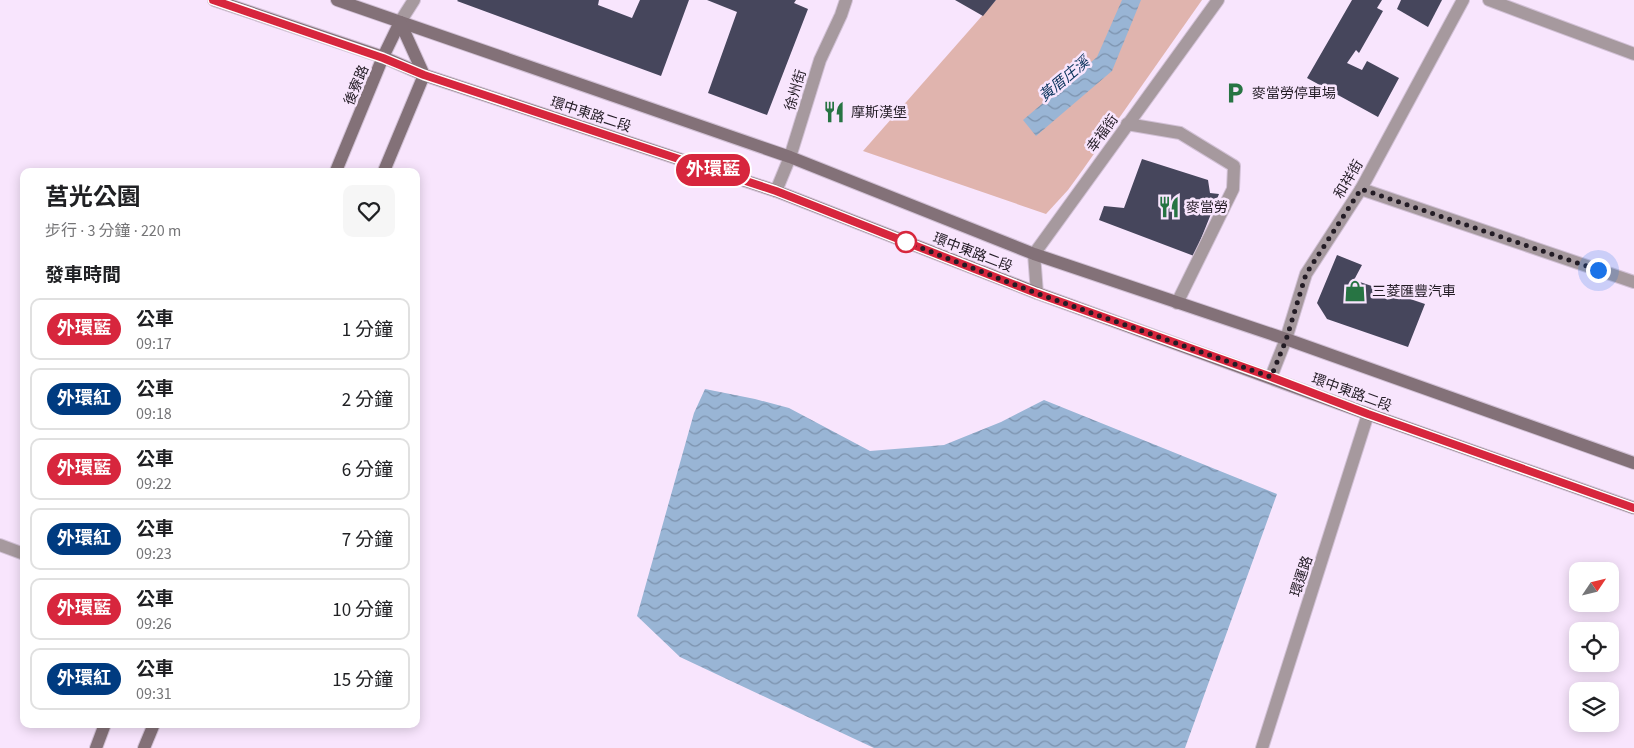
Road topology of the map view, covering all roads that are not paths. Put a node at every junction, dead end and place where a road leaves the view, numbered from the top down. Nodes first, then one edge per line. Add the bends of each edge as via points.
1 (214, 0) edge
2 (337, 0) edge
3 (414, 0) edge
4 (846, 0) edge
5 (1218, 0) edge
6 (1463, 0) edge
7 (1489, 0) edge
8 (400, 22) junction
9 (1634, 54) edge
10 (383, 58) junction
11 (424, 75) junction
12 (1127, 124) junction
13 (790, 157) junction
14 (337, 168) edge
15 (385, 168) edge
16 (1361, 189) junction
17 (776, 191) junction
18 (1034, 254) junction
19 (1634, 282) edge
20 (1036, 293) junction
21 (1177, 303) junction
22 (1286, 340) junction
23 (1271, 377) junction
24 (1368, 414) junction
25 (1634, 463) edge
26 (1634, 508) edge
27 (0, 545) edge
28 (20, 552) edge
29 (104, 728) edge
30 (152, 728) edge
31 (96, 748) edge
32 (144, 748) edge
33 (1262, 748) edge

1 - 10 street, 環中東路二段
2 - 8 street, 環中東路二段
3 - 8 street
4 - 13 street, 徐州街 via 820,60
5 - 12 street, 幸福街
6 - 16 street, 和祥街
7 - 9 street
8 - 10 street, 後寮路
8 - 11 street
8 - 13 street, 環中東路二段
10 - 11 street, 環中東路二段
10 - 14 street, 後寮路
11 - 15 street
11 - 17 street, 環中東路二段
12 - 18 street, 幸福街
12 - 21 street via 1180,133 1234,166 1233,188
13 - 17 street, 徐州街
13 - 18 street, 環中東路二段
16 - 19 street
16 - 22 street, 和祥街 via 1306,274
17 - 20 street, 環中東路二段
18 - 20 street
18 - 21 street, 環中東路二段
20 - 23 street, 環中東路二段
21 - 22 street, 環中東路二段
22 - 23 street, 和祥街
22 - 25 street, 環中東路二段
23 - 24 street, 環中東路二段
24 - 26 street, 環中東路二段
24 - 33 street, 環運路
27 - 28 street
29 - 31 street
30 - 32 street

